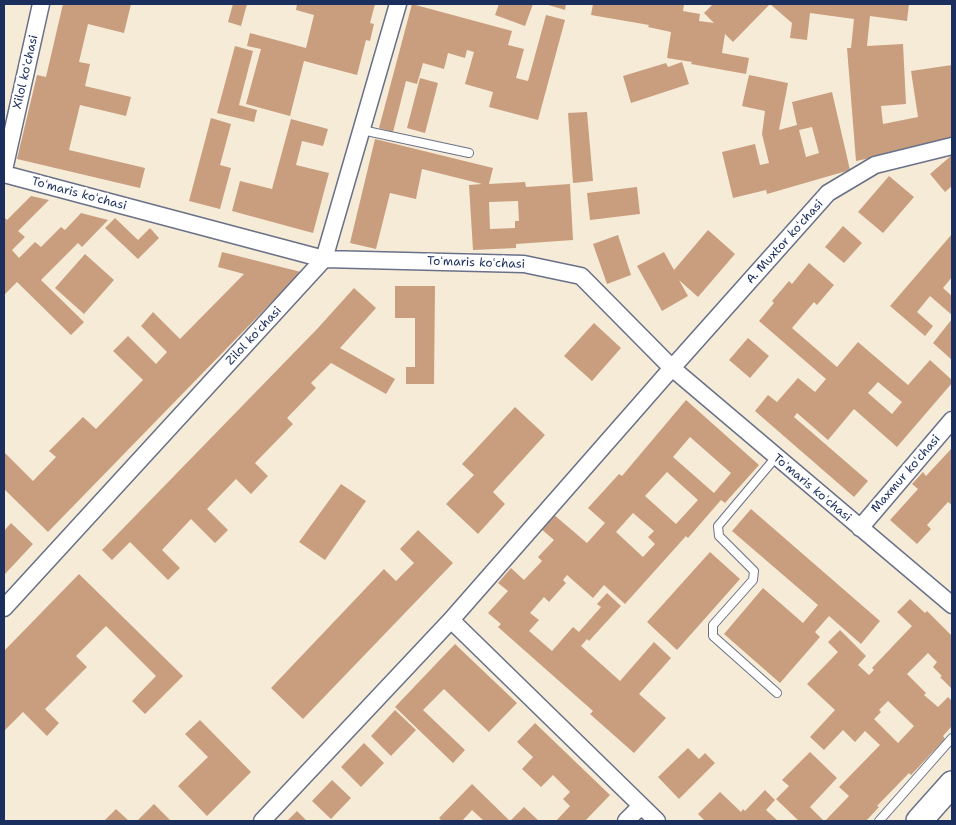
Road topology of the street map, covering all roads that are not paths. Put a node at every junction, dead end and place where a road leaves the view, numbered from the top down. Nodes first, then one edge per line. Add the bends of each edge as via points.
1 (41, 4) edge
2 (398, 4) edge
3 (362, 130) junction
4 (952, 146) edge
5 (468, 153) dead end
6 (4, 170) edge
7 (4, 174) edge
8 (324, 259) junction
9 (672, 368) junction
10 (952, 420) edge
11 (776, 457) junction
12 (860, 528) junction
13 (952, 605) edge
14 (4, 608) edge
15 (451, 620) junction
16 (777, 693) dead end
17 (952, 738) edge
18 (952, 784) edge
19 (641, 806) junction
20 (262, 821) edge
21 (626, 821) edge
22 (656, 821) edge
23 (879, 821) edge
24 (920, 821) edge

1 - 6 street, Xilol koʻchasi
2 - 3 street, Zilol koʻchasi
3 - 5 lane
3 - 8 street, Zilol koʻchasi
4 - 9 street, A. Muxtor koʻchasi via 875,164 828,194
7 - 8 street, Toʻmaris koʻchasi
8 - 9 street, Toʻmaris koʻchasi via 524,264 581,276
8 - 14 street, Zilol koʻchasi
9 - 11 street, Toʻmaris koʻchasi
9 - 15 street, A. Muxtor koʻchasi
10 - 12 street, Maxmur koʻchasi
11 - 12 street, Toʻmaris koʻchasi
11 - 16 lane via 718,526 719,536 754,571 753,580 713,625 713,636
12 - 13 street, Toʻmaris koʻchasi
15 - 19 street
15 - 20 street, A. Muxtor koʻchasi
17 - 23 lane
18 - 24 main road
19 - 21 street
19 - 22 street

